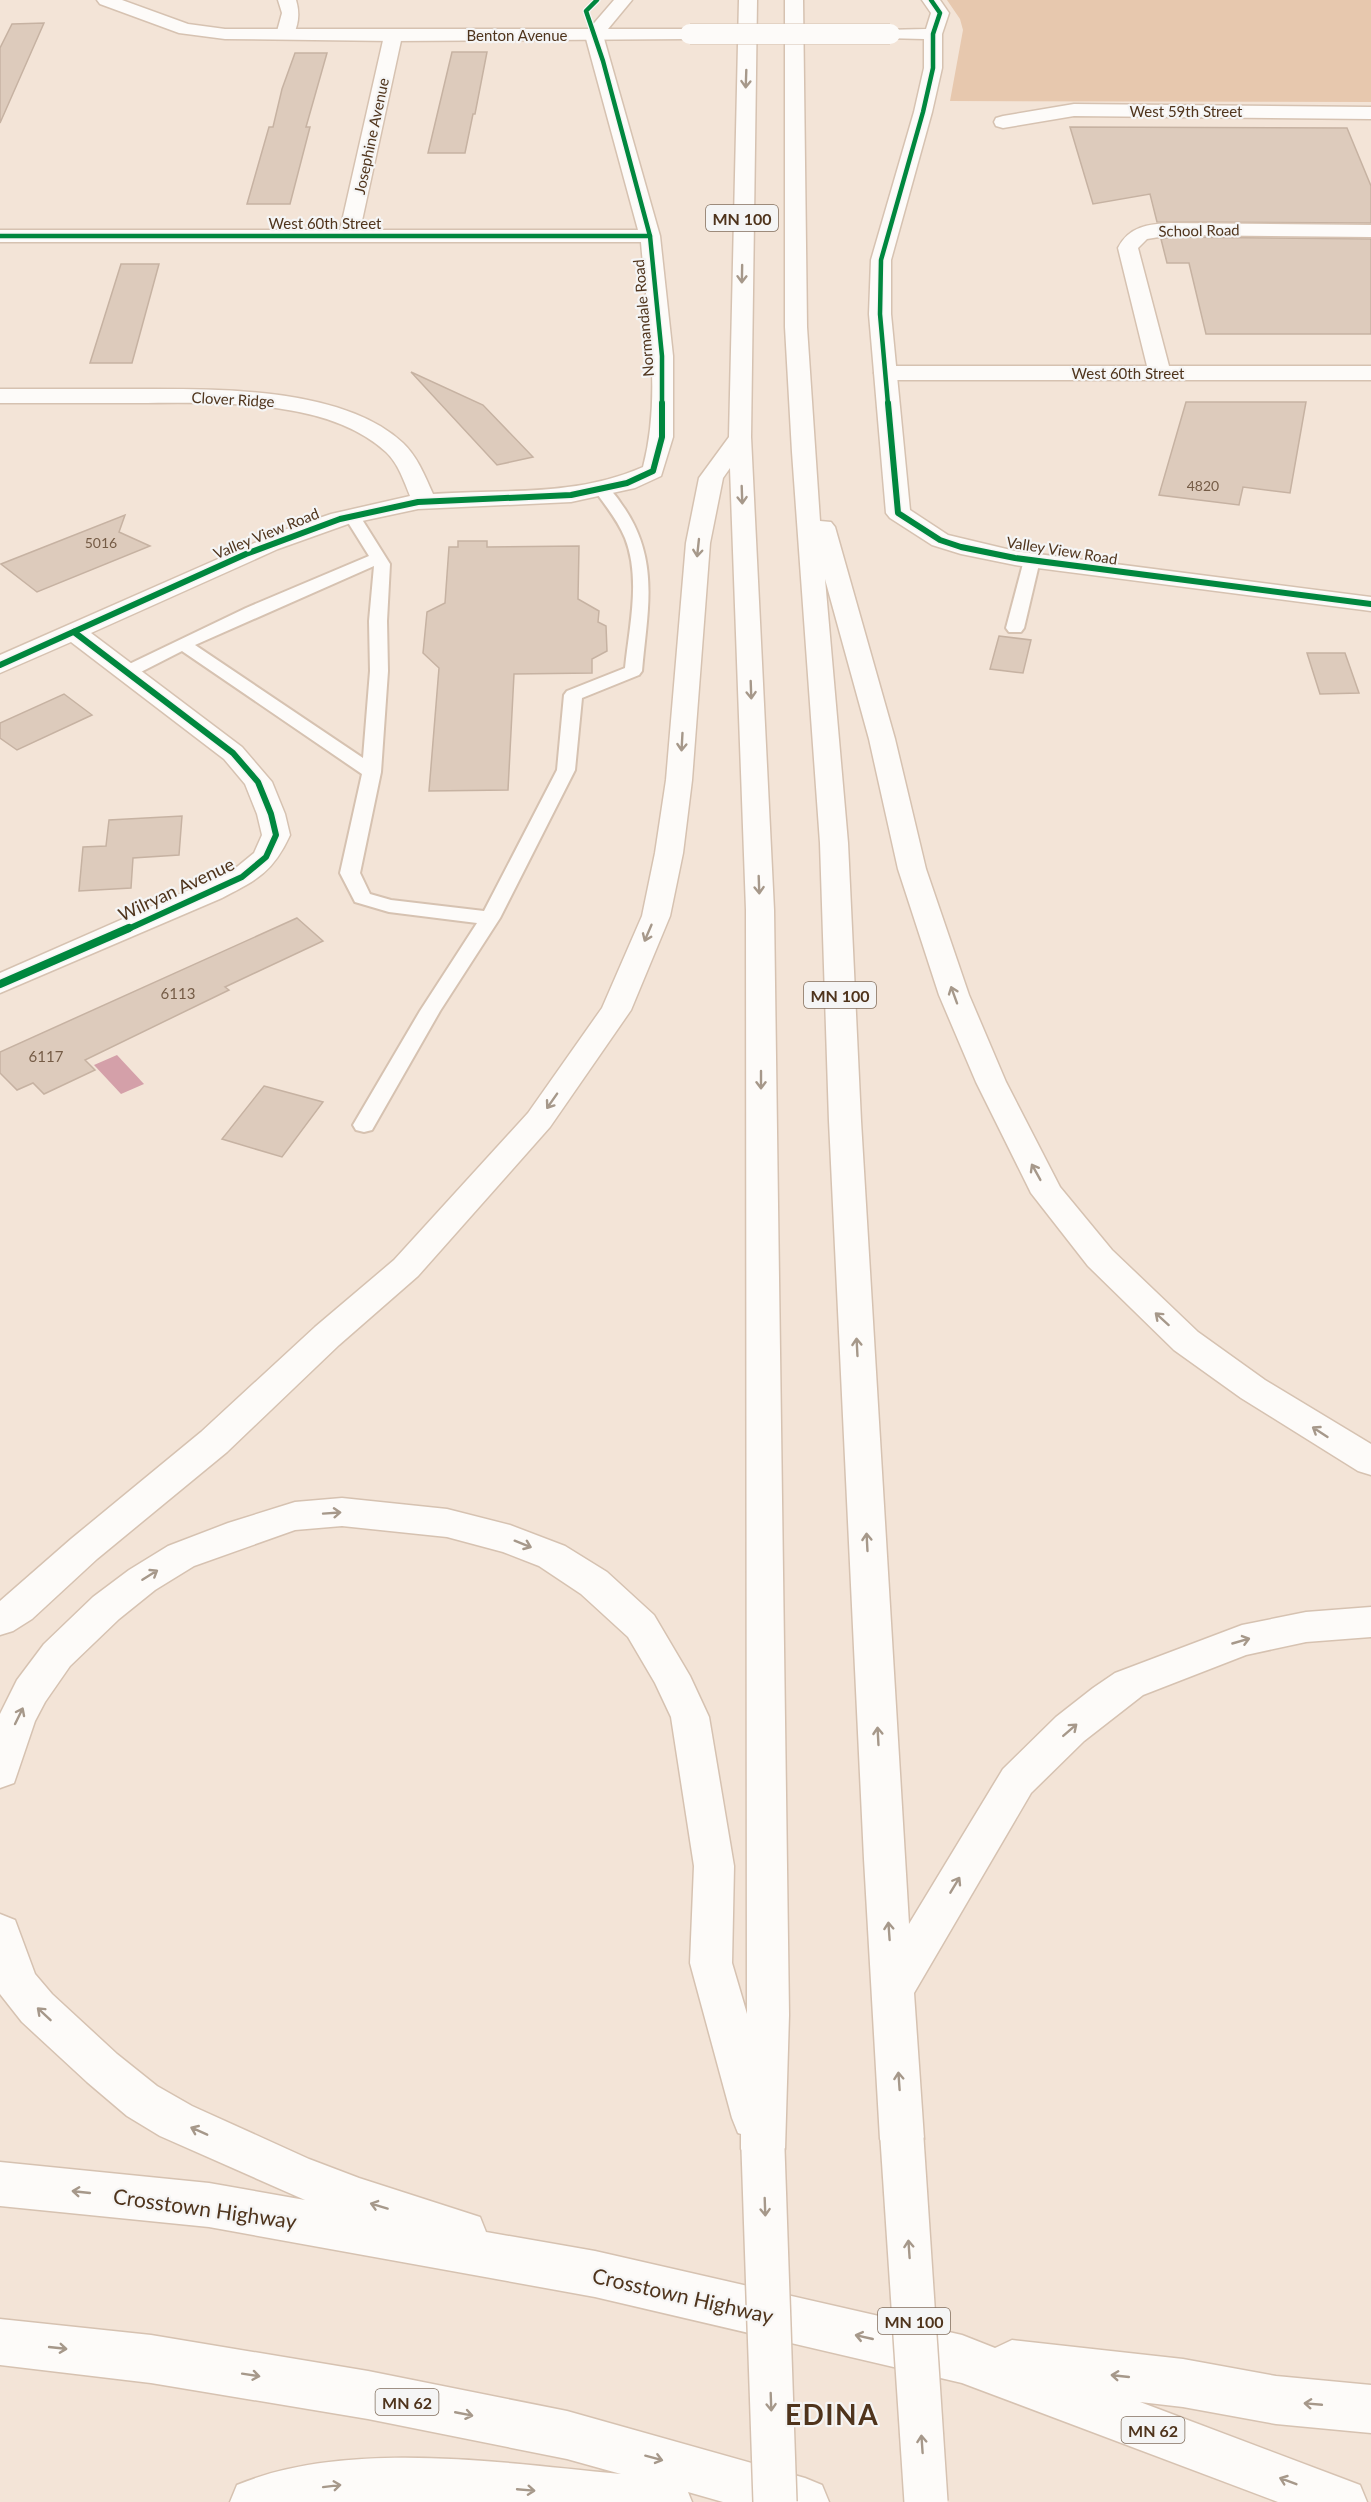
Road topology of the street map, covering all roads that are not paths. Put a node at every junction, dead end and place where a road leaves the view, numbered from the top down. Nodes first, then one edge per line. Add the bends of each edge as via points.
1 (106, 0) edge
2 (287, 0) edge
3 (597, 0) edge
4 (624, 0) edge
5 (748, 0) edge
6 (794, 0) edge
7 (924, 14) edge
8 (285, 35) junction
9 (594, 35) junction
10 (393, 36) junction
11 (1371, 113) edge
12 (1003, 122) dead end
13 (1371, 231) edge
14 (349, 236) junction
15 (650, 236) junction
16 (0, 237) edge
17 (885, 373) junction
18 (1160, 373) junction
19 (1371, 373) edge
20 (0, 396) edge
21 (740, 437) junction
22 (803, 452) junction
23 (631, 483) joint
24 (603, 491) junction
25 (424, 501) junction
26 (352, 516) junction
27 (379, 558) junction
28 (1032, 560) junction
29 (1371, 604) edge
30 (1015, 628) dead end
31 (74, 632) junction
32 (183, 644) junction
33 (0, 665) edge
34 (127, 672) junction
35 (372, 772) junction
36 (490, 918) junction
37 (0, 984) edge
38 (364, 1125) dead end
39 (1371, 1461) edge
40 (0, 1620) edge
41 (1371, 1622) edge
42 (0, 1771) edge
43 (0, 1933) edge
44 (893, 1989) junction
45 (763, 2149) junction
46 (0, 2184) edge
47 (595, 2274) junction
48 (0, 2342) edge
49 (962, 2359) junction
50 (1371, 2409) edge
51 (254, 2502) edge
52 (668, 2502) edge
53 (775, 2502) edge
54 (805, 2502) edge
55 (926, 2502) edge
56 (1343, 2502) edge

1 - 8 main road, Benton Avenue via 185,29
2 - 8 main road via 291,13
3 - 9 main road, Normandale Road via 586,11
4 - 9 main road
5 -> 21 main road, MN 100
6 - 22 main road, MN 100 via 796,327
7 - 9 main road, Benton Avenue, bridge via 890,34
7 - 17 main road via 933,69 881,260
8 - 10 main road, Benton Avenue
9 - 10 main road, Benton Avenue
9 - 15 main road, Normandale Road
10 - 14 main road, Josephine Avenue
11 - 12 main road, West 59th Street via 1074,110
13 - 18 main road, School Road via 1171,229 1139,234 1128,248
14 - 15 main road, West 60th Street
14 - 16 main road, West 60th Street
15 - 23 main road, Normandale Road via 662,356 662,437 653,471
17 - 18 main road, West 60th Street
17 - 28 main road, Valley View Road via 898,513 940,540
18 - 19 main road, West 60th Street
20 - 25 main road, Clover Ridge via 216,396 304,405 341,416 373,432 398,451
21 -> 40 main road via 711,478 698,543 679,780 669,853 656,916 616,1010 539,1120 406,1268 214,1442
21 -> 45 main road, MN 100 via 760,910 768,2015
39 -> 22 main road via 1261,1394 1186,1341 1100,1258 1047,1193 991,1082 954,995 912,869 882,740
44 -> 22 main road, MN 100 via 846,1145 834,843
23 - 24 main road, Valley View Road
24 - 25 main road, Valley View Road via 552,497
24 - 36 lane via 634,539 640,566 633,671 573,695 566,770
25 - 26 main road, Valley View Road
26 - 27 lane
26 - 31 main road, Valley View Road via 255,549
27 - 32 lane
27 - 35 lane via 379,671
28 - 29 main road, Valley View Road
28 - 30 lane
31 - 33 main road, Valley View Road
31 - 34 main road, Wilryan Avenue
32 - 34 lane
32 - 35 lane
34 - 37 main road, Wilryan Avenue via 233,753 258,782 276,835 266,857 242,877
35 - 36 lane via 350,873 362,898 389,906
36 - 38 lane
44 -> 41 main road via 1017,1781 1070,1729 1107,1700 1129,1684 1242,1640 1305,1627
42 -> 45 main road via 16,1721 57,1655 142,1580 191,1552 295,1516 342,1512 447,1523 510,1539 552,1556 594,1583 641,1626 690,1717 714,1866 711,1963
47 -> 43 main road via 359,2200 176,2121 142,2101 110,2075 37,2008 17,1985
55 -> 44 main road, MN 100, bridge
45 -> 53 main road, MN 100, bridge
47 -> 46 main road, Crosstown Highway / MN 62 via 209,2205
49 -> 47 main road, Crosstown Highway / MN 62
48 -> 54 main road, MN 62 via 151,2359 391,2399 567,2435
50 -> 49 main road
56 -> 49 main road, Crosstown Highway / MN 62
51 -> 52 main road via 333,2485 448,2483

